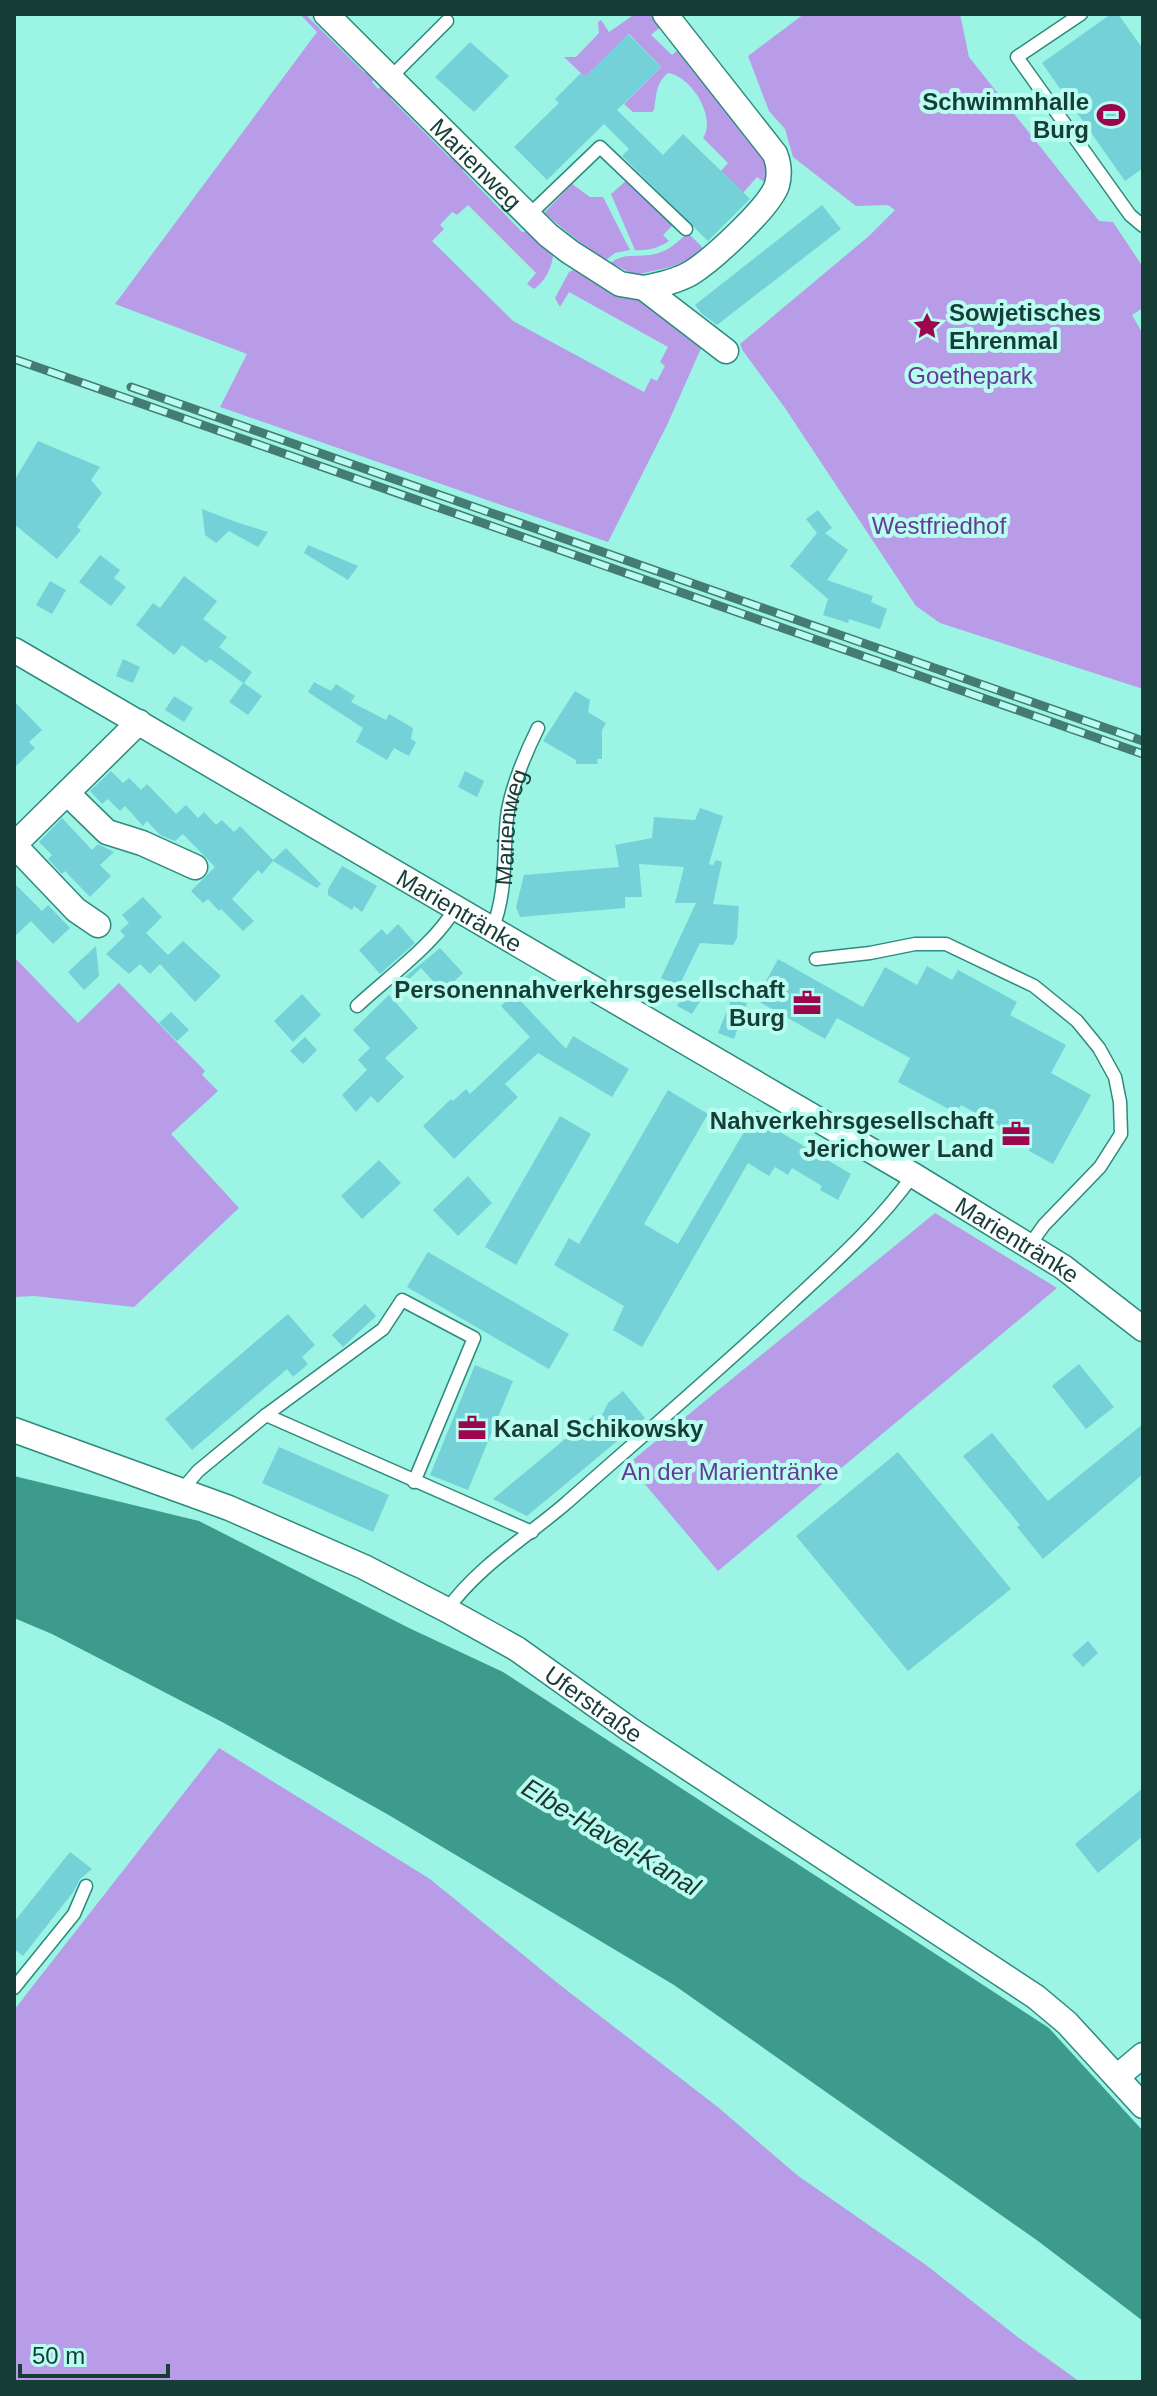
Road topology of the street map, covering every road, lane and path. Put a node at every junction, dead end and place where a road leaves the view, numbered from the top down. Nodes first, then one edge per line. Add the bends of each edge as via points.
1 (326, 14) edge
2 (665, 14) edge
3 (1081, 14) edge
4 (447, 21) dead end
5 (391, 77) junction
6 (528, 216) junction
7 (1143, 226) edge
8 (686, 229) dead end
9 (644, 288) junction
10 (726, 351) dead end
11 (14, 650) edge
12 (139, 722) junction
13 (538, 728) dead end
14 (68, 794) junction
15 (14, 845) edge
16 (195, 867) dead end
17 (455, 908) junction
18 (98, 925) dead end
19 (492, 929) junction
20 (816, 959) dead end
21 (357, 1006) dead end
22 (913, 1175) junction
23 (1029, 1246) junction
24 (1143, 1329) edge
25 (266, 1415) junction
26 (14, 1430) edge
27 (414, 1482) junction
28 (181, 1491) junction
29 (532, 1532) junction
30 (447, 1610) junction
31 (86, 1886) dead end
32 (14, 1988) edge
33 (1143, 2055) edge
34 (1117, 2077) junction
35 (1143, 2106) edge

1 - 5 street, Marienweg
2 - 9 street via 775,154 779,173 773,195 719,250 683,276
3 - 7 lane via 1017,57
4 - 5 lane
5 - 6 street, Marienweg
6 - 8 lane via 600,147
6 - 9 street, Marienweg via 602,274
9 - 10 street, Marienweg
11 - 12 street, Marientränke
12 - 14 street
12 - 17 street, Marientränke
13 - 19 lane, Marienweg via 508,813 500,905
14 - 15 street
14 - 16 street via 107,832
15 - 18 street via 76,910
17 - 19 street, Marientränke
17 - 21 lane via 448,921
19 - 22 street, Marientränke
20 - 23 lane via 946,944 1034,986 1077,1021 1099,1048 1115,1077 1121,1134 1100,1167
22 - 23 street, Marientränke
22 - 29 lane via 831,1265 730,1360
23 - 24 street, Marientränke
25 - 27 lane
25 - 27 lane via 383,1329 402,1300 474,1338
25 - 28 lane
26 - 28 street, Uferstraße
27 - 29 lane
28 - 30 street, Uferstraße via 364,1567
29 - 30 lane via 463,1587
30 - 34 street, Uferstraße via 517,1649 642,1738 1036,1997
31 - 32 lane via 74,1914
33 - 34 street
34 - 35 street, Uferstraße

